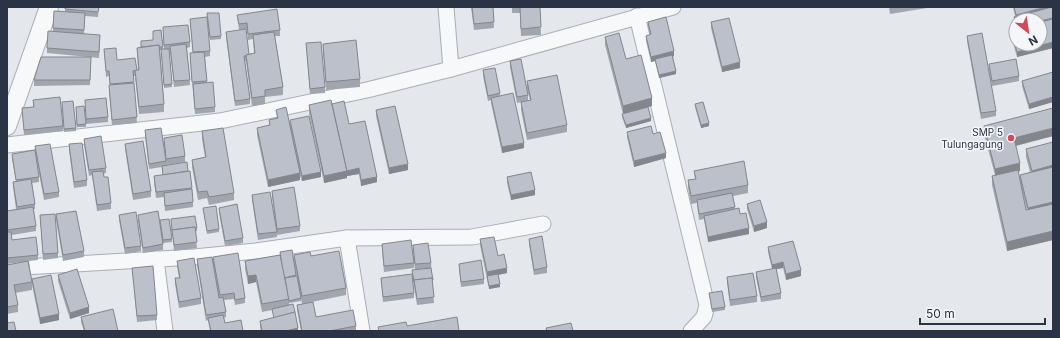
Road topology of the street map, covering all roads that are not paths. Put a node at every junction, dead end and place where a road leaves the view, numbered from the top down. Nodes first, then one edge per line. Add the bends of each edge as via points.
1 (49, 7) edge
2 (446, 7) edge
3 (673, 7) edge
4 (637, 16) junction
5 (451, 69) junction
6 (7, 126) edge
7 (7, 145) edge
8 (544, 224) dead end
9 (347, 238) junction
10 (156, 259) junction
11 (7, 268) edge
12 (165, 331) edge
13 (362, 331) edge
14 (691, 331) edge

1 - 6 street
2 - 5 street
3 - 4 street
4 - 5 street
4 - 14 street via 707,305 704,318
5 - 7 street via 367,90 220,121
8 - 9 street via 472,237
9 - 10 street via 256,251
9 - 13 street
10 - 11 street
10 - 12 street

